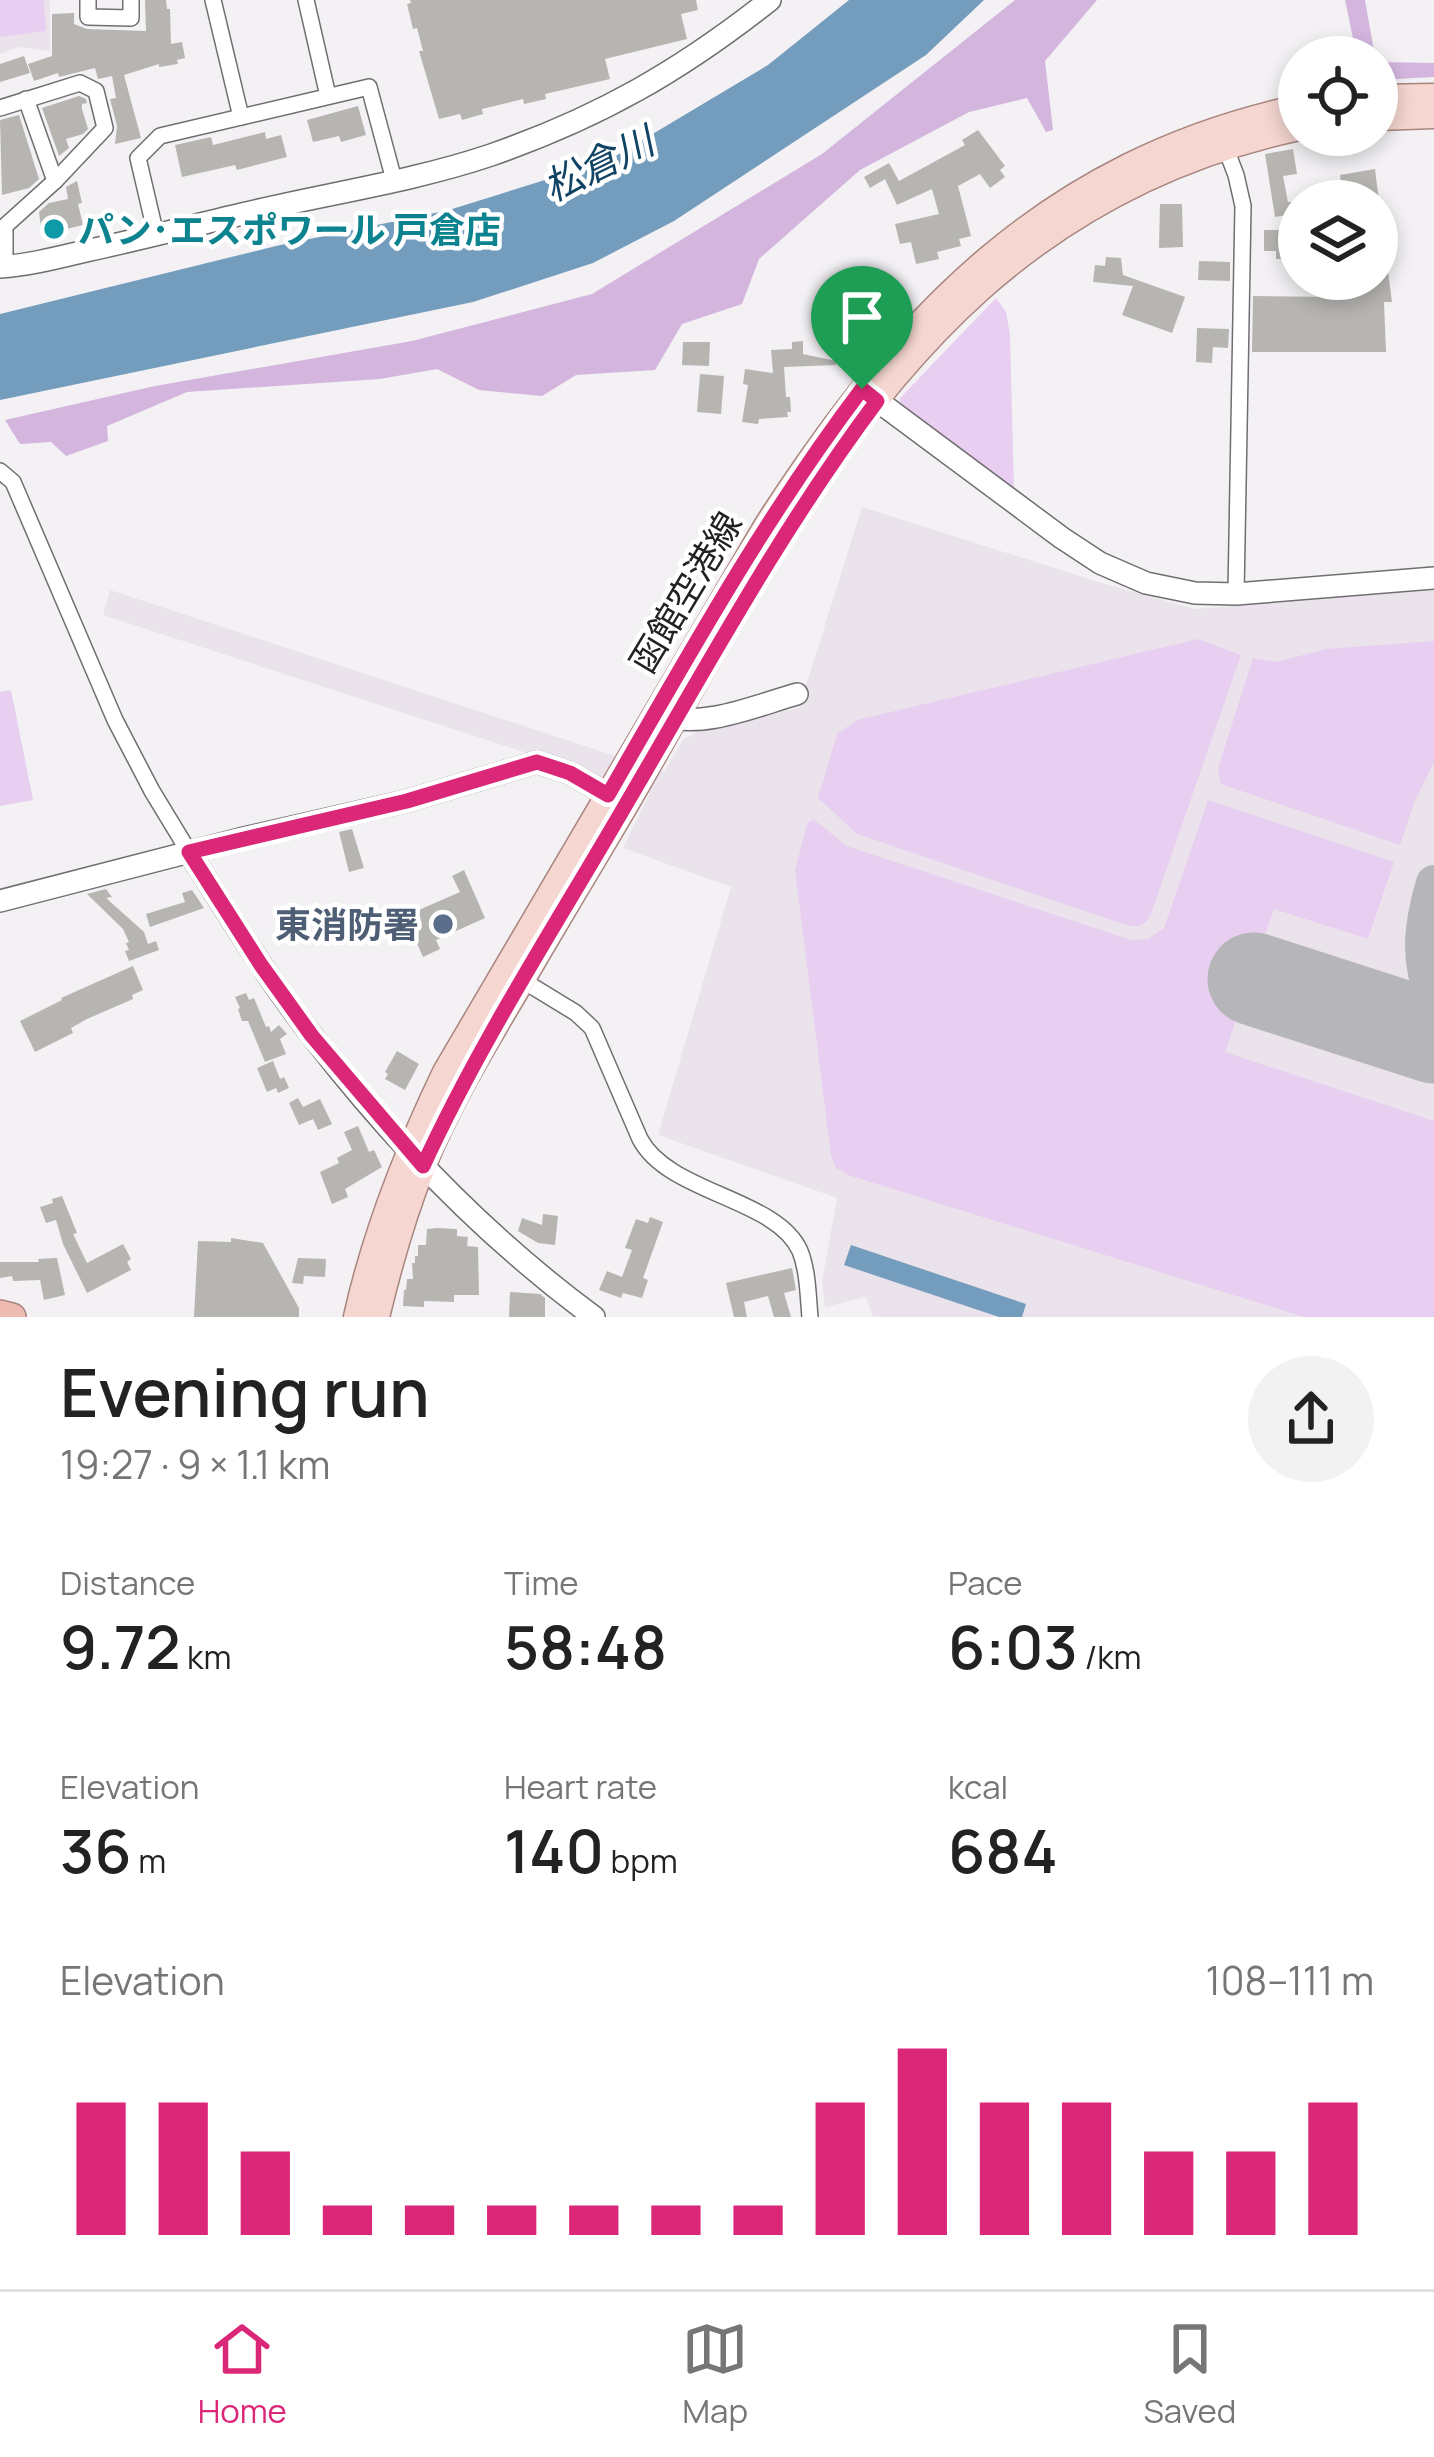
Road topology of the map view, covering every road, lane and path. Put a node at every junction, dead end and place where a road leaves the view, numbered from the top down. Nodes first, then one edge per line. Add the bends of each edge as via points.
1 (88, 0) edge
2 (131, 0) edge
3 (213, 0) edge
4 (306, 0) edge
5 (770, 0) edge
6 (328, 96) junction
7 (1398, 97) edge
8 (1434, 97) edge
9 (26, 99) junction
10 (0, 108) edge
11 (1278, 115) edge
12 (1434, 116) edge
13 (1398, 117) edge
14 (241, 118) junction
15 (1278, 130) edge
16 (1221, 137) junction
17 (55, 181) junction
18 (394, 181) junction
19 (3, 218) edge
20 (156, 235) junction
21 (3, 267) edge
22 (869, 395) junction
23 (7, 477) edge
24 (1434, 578) edge
25 (1236, 594) junction
26 (797, 694) dead end
27 (665, 716) junction
28 (617, 800) junction
29 (189, 852) junction
30 (0, 902) edge
31 (522, 980) junction
32 (416, 1158) junction
33 (0, 1314) edge
34 (12, 1317) edge
35 (356, 1317) edge
36 (377, 1317) edge
37 (594, 1317) edge
38 (810, 1317) edge

1 - 2 street via 88,17 131,18
3 - 14 street
4 - 6 street
5 - 18 street via 687,63 605,110
6 - 14 street
6 - 18 street via 369,87
7 - 8 main road
9 - 10 street
9 - 17 street
9 - 17 street via 80,83 96,91 104,128
11 - 16 main road, 函館空港線
12 - 13 main road
14 - 20 street via 160,136 138,158
15 - 16 main road, 函館空港線
16 - 22 main road, 函館空港線 via 1051,232
16 - 25 street via 1243,206
17 - 19 street
18 - 20 street
19 - 21 street
20 - 21 street
22 - 25 street via 1100,563 1171,589
22 - 27 main road, 函館空港線
23 - 29 street via 115,719
24 - 25 street
26 - 27 street via 744,717
27 - 28 main road, 函館空港線
28 - 29 street via 537,762
28 - 31 main road, 函館空港線
28 - 32 main road, 函館空港線 via 445,1072
29 - 30 street
29 - 32 street via 312,1036
31 - 32 main road, 函館空港線
31 - 38 street via 592,1028 650,1156 794,1240
32 - 35 main road, 函館空港線 via 377,1236
32 - 36 main road, 函館空港線
32 - 37 street via 512,1253
33 - 34 highway

